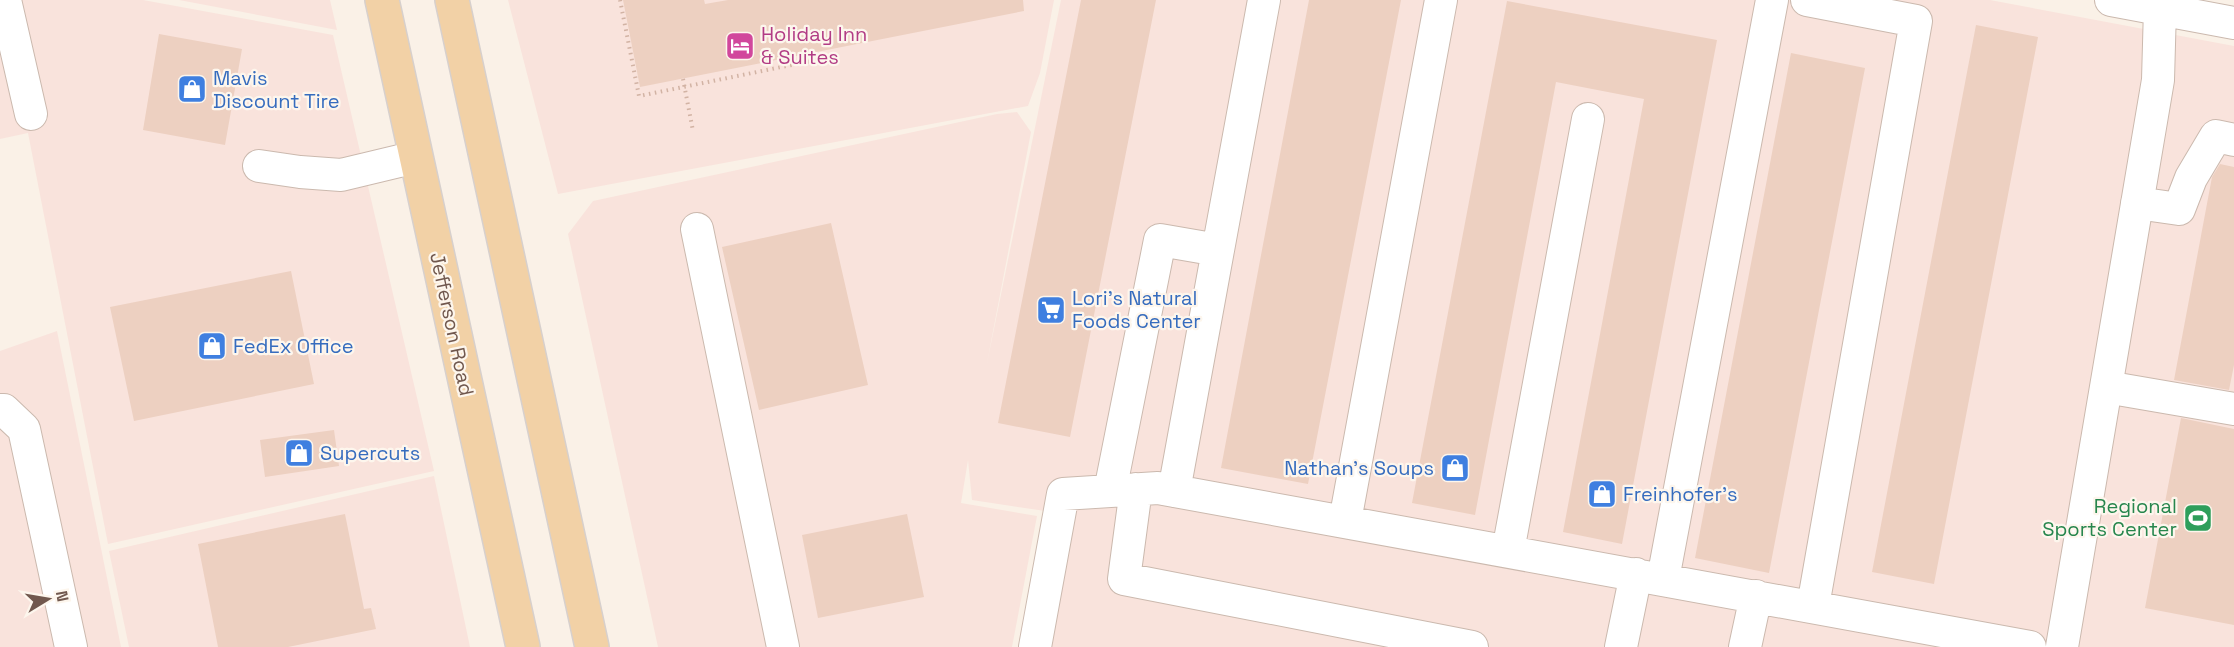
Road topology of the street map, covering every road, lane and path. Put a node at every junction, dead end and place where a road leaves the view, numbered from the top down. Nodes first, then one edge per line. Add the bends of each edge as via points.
1 (382, 0) edge
2 (452, 0) edge
3 (620, 0) edge
4 (1264, 0) edge
5 (1441, 0) edge
6 (1772, 0) edge
7 (1807, 0) edge
8 (2112, 0) edge
9 (2158, 4) edge
10 (2234, 23) edge
11 (6, 26) edge
12 (811, 61) dead end
13 (683, 79) dead end
14 (684, 87) junction
15 (31, 114) dead end
16 (1588, 120) dead end
17 (693, 131) dead end
18 (2234, 140) edge
19 (416, 157) junction
20 (259, 166) dead end
21 (2137, 203) junction
22 (697, 230) dead end
23 (1218, 250) junction
24 (2106, 387) junction
25 (2234, 409) edge
26 (0, 410) edge
27 (1123, 490) junction
28 (1174, 491) junction
29 (1345, 521) junction
30 (1508, 551) junction
31 (1650, 576) junction
32 (1756, 596) junction
33 (1813, 606) junction
34 (1955, 640) edge
35 (71, 647) edge
36 (523, 647) edge
37 (592, 647) edge
38 (783, 647) edge
39 (1035, 647) edge
40 (1472, 647) edge
41 (1621, 647) edge
42 (1745, 647) edge
43 (2030, 647) edge
44 (2062, 647) edge

1 - 19 main road, Jefferson Road
2 - 37 main road
3 - 14 path via 639,96
4 - 23 street
5 - 29 street
6 - 31 street
7 - 33 street via 1916,21
8 - 9 street
9 - 10 street
9 - 21 street via 2158,80
11 - 15 street
12 - 14 path
13 - 14 path
14 - 17 path
16 - 30 street
18 - 21 street via 2216,136 2191,178 2179,209
19 - 20 street via 341,175
19 - 36 main road, Jefferson Road
21 - 24 street
22 - 38 street
23 - 27 street via 1160,240
23 - 28 street
24 - 25 street
24 - 44 street
26 - 35 street via 24,429
27 - 28 street
27 - 39 street via 1063,494
27 - 40 street via 1124,579
28 - 29 street
29 - 30 street
30 - 31 street
31 - 32 street
31 - 41 street
32 - 33 street
32 - 42 street
33 - 34 street
34 - 43 street

